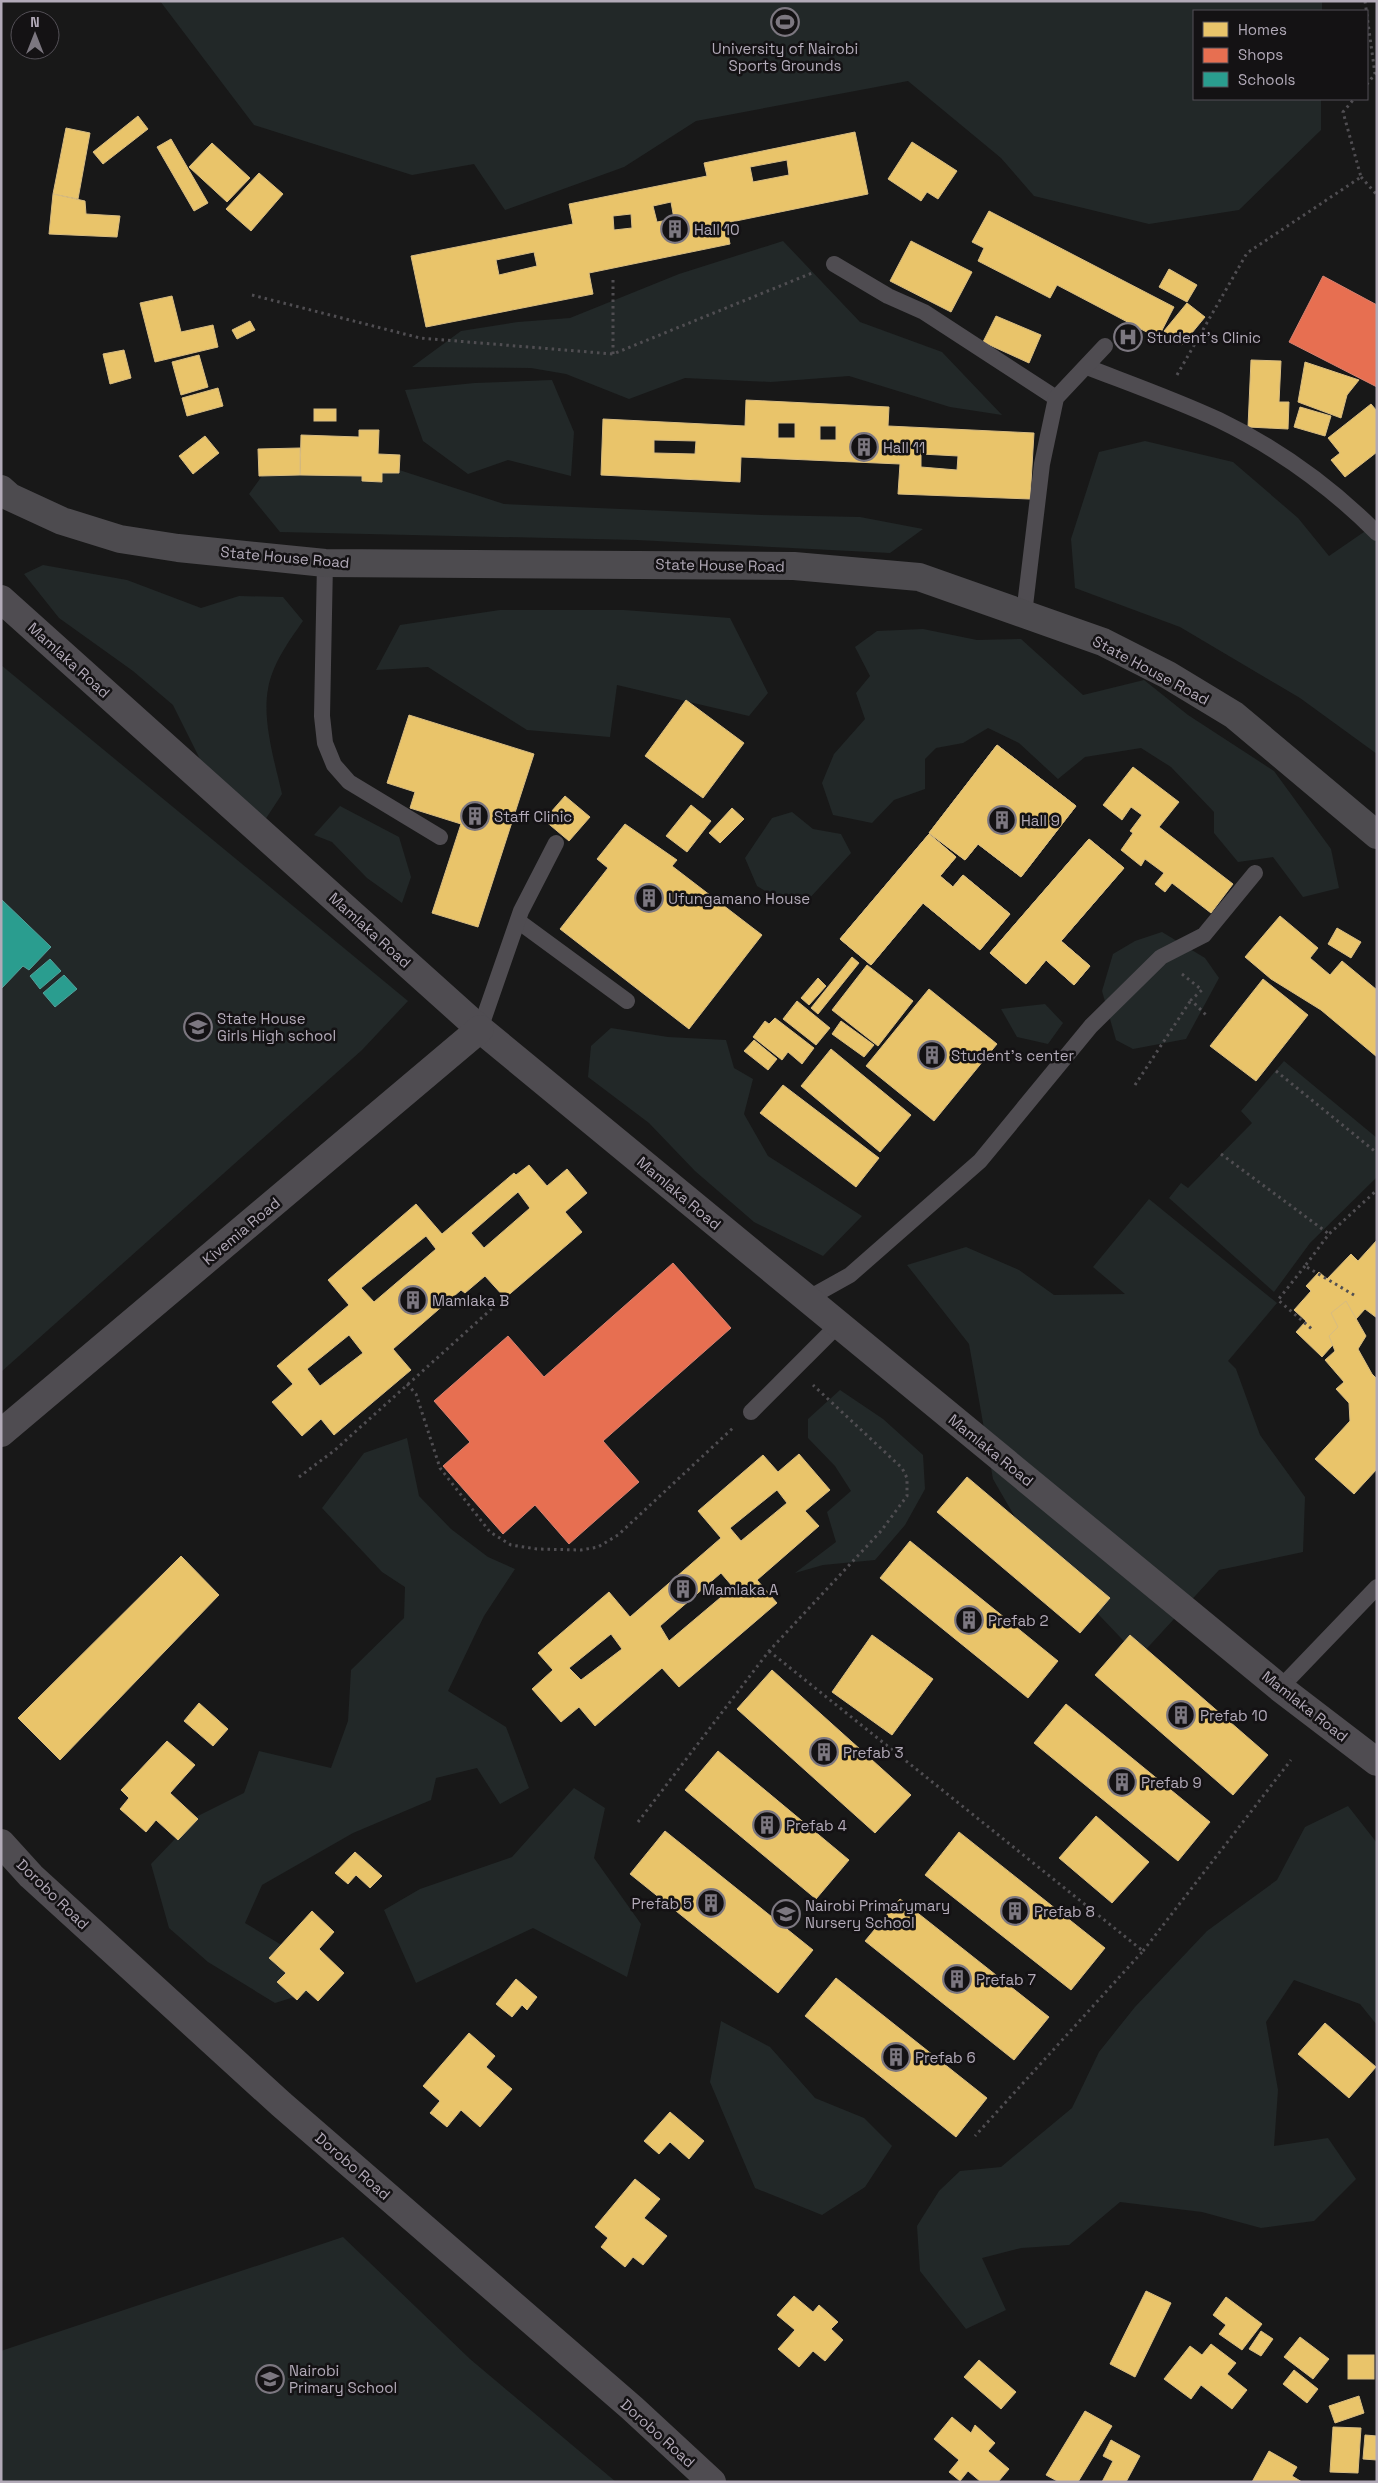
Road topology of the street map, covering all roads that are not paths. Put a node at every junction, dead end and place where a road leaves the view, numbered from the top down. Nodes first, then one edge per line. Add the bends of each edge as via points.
1 (834, 264) road end
2 (1105, 346) dead end
3 (1087, 367) junction
4 (1056, 398) junction
5 (1, 489) edge
6 (1377, 533) edge
7 (325, 563) junction
8 (1, 599) edge
9 (1024, 614) junction
10 (1377, 835) edge
11 (440, 837) dead end
12 (556, 843) dead end
13 (1255, 874) dead end
14 (518, 921) junction
15 (627, 1001) dead end
16 (480, 1028) junction
17 (807, 1299) junction
18 (838, 1325) junction
19 (752, 1412) road end
20 (1, 1433) edge
21 (1377, 1587) edge
22 (1280, 1688) junction
23 (1377, 1762) edge
24 (1, 1844) edge
25 (712, 2482) edge

1 - 4 lane via 888,296 924,312
2 - 3 lane
3 - 4 lane
3 - 6 lane via 1220,420 1282,456 1350,507
4 - 9 lane via 1042,464
5 - 7 street, State House Road via 10,497 62,521 120,539
7 - 9 street, State House Road via 794,566 919,578
7 - 11 lane via 322,716 325,742 334,765 349,782
8 - 16 street, Mamlaka Road
9 - 10 street, State House Road via 1103,642 1234,715
12 - 14 lane
13 - 17 lane via 1204,935 1161,957 1091,1026 980,1161 850,1275
14 - 15 lane
14 - 16 lane
16 - 17 street, Mamlaka Road
16 - 20 street, Kivemia Road
17 - 18 street, Mamlaka Road
18 - 19 lane
18 - 22 street, Mamlaka Road
21 - 22 lane
22 - 23 street, Mamlaka Road
24 - 25 street, Dorobo Road via 31,1876 281,2104 625,2402

